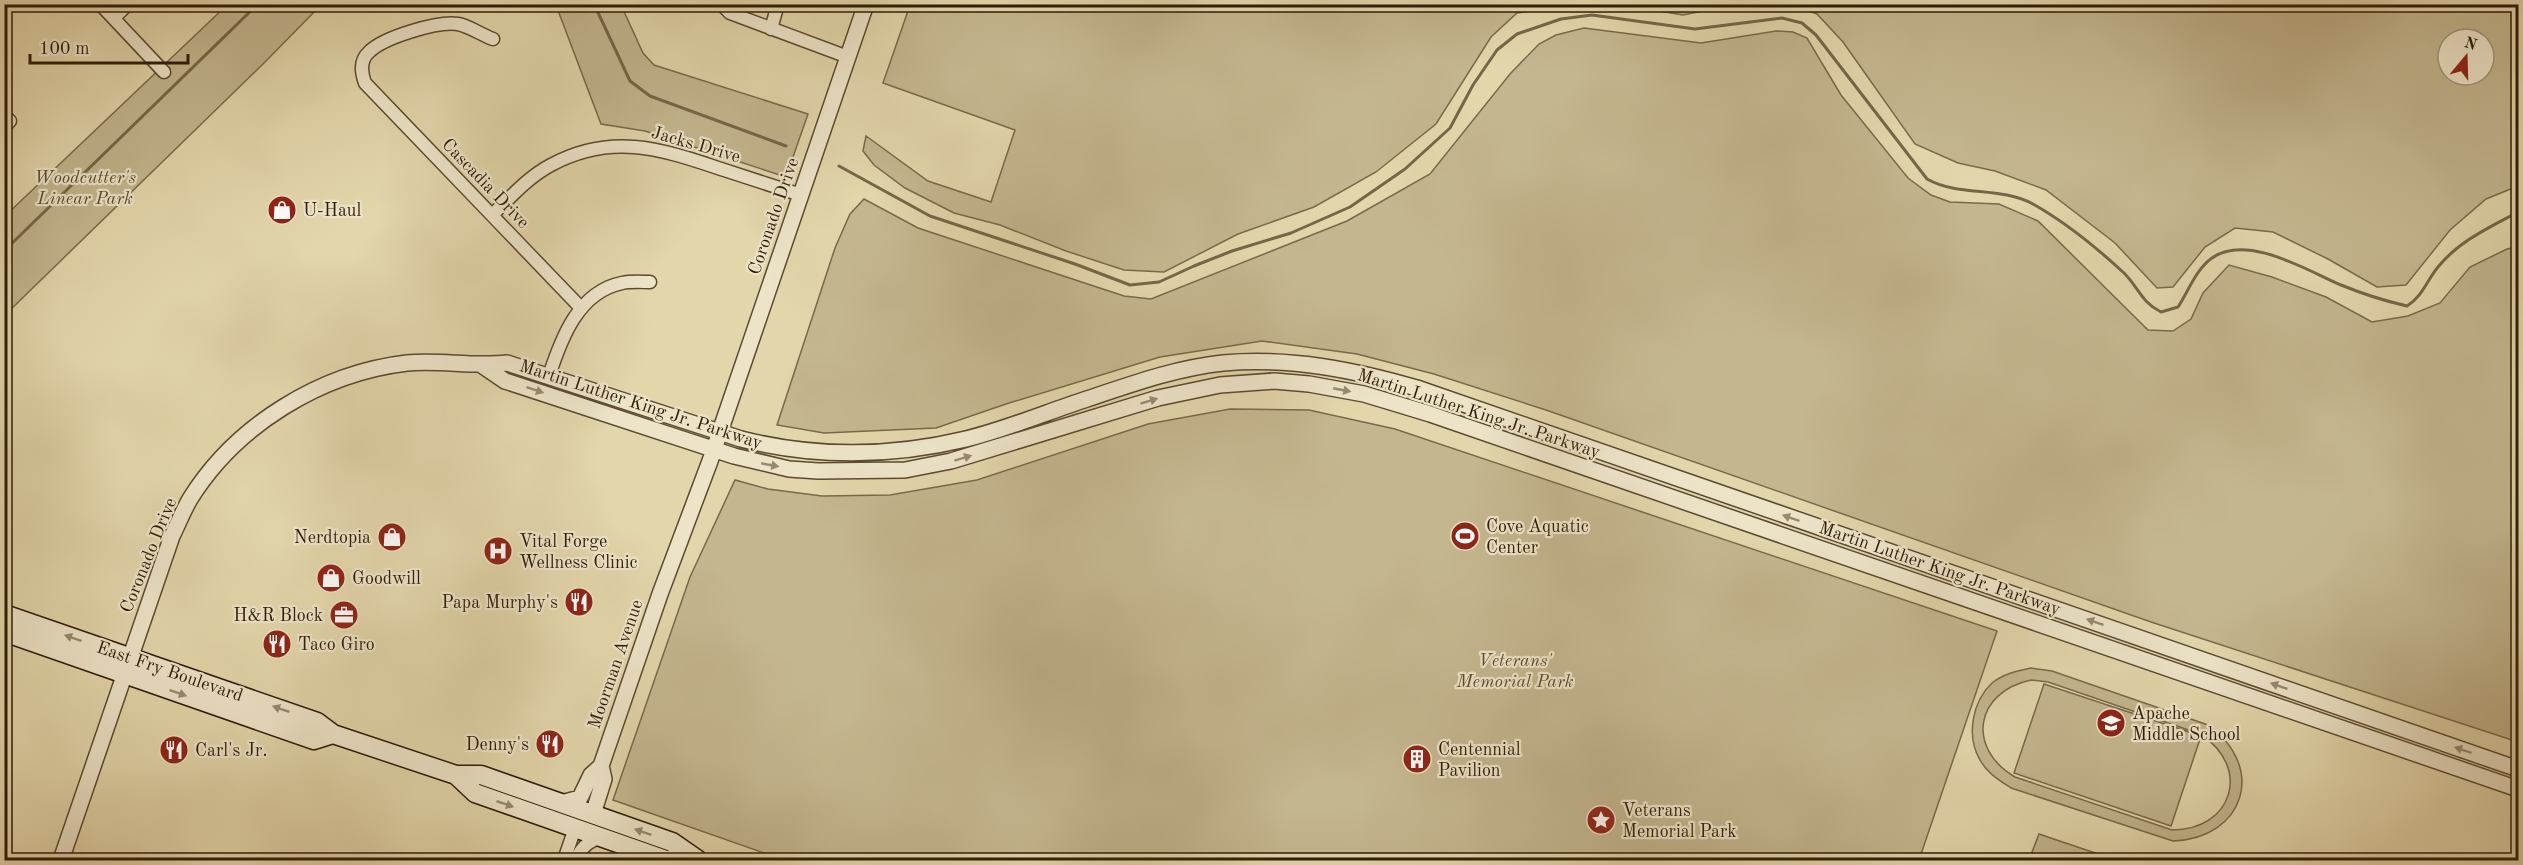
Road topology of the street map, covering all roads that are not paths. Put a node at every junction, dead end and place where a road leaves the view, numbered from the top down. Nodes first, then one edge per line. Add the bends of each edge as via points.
1 (100, 4) edge
2 (128, 4) edge
3 (721, 4) edge
4 (778, 4) edge
5 (866, 4) edge
6 (114, 18) junction
7 (771, 29) junction
8 (493, 39) dead end
9 (848, 57) junction
10 (164, 72) dead end
11 (801, 195) junction
12 (492, 215) junction
13 (650, 282) dead end
14 (581, 308) junction
15 (483, 366) junction
16 (549, 376) junction
17 (716, 440) junction
18 (4, 614) edge
19 (4, 632) edge
20 (126, 666) junction
21 (601, 766) junction
22 (2518, 769) edge
23 (456, 775) junction
24 (2518, 789) edge
25 (561, 803) junction
26 (593, 814) junction
27 (575, 828) junction
28 (601, 837) junction
29 (695, 860) edge
30 (60, 861) edge
31 (564, 861) edge
32 (576, 861) edge

1 - 6 street
2 - 6 street
3 - 7 street via 730,13
4 - 7 street
5 - 9 street, Coronado Drive
6 - 10 street
7 - 9 street
8 - 12 street, Cascadia Drive via 459,24 434,26 368,52 362,72 365,82
9 - 11 street, Coronado Drive
11 - 12 street, Jacks Drive via 675,153 621,145 594,148 549,165
11 - 17 street, Coronado Drive
12 - 14 street, Cascadia Drive
13 - 14 street via 620,283
14 - 16 street via 558,347
15 - 16 street, Martin Luther King Jr. Parkway via 507,363
15 -> 17 street, Martin Luther King Jr. Parkway via 505,381
15 - 20 street, Coronado Drive via 407,363 371,371 326,384 265,419 209,473 190,500 172,536
16 - 17 street, Martin Luther King Jr. Parkway
17 - 21 street, Moorman Avenue
22 -> 17 street, Martin Luther King Jr. Parkway via 1420,389 1338,368 1256,361 1190,369 1156,376 968,438 909,450 807,452
17 -> 24 street, Martin Luther King Jr. Parkway via 757,462 789,469 905,470 951,461 1188,390 1274,381 1336,388 1430,414
20 -> 18 main road, East Fry Boulevard
19 - 20 main road, East Fry Boulevard
20 - 23 main road, East Fry Boulevard via 314,740 333,734
20 - 30 street, Coronado Drive
21 - 25 street, Moorman Avenue via 591,775 580,798
21 - 26 street, Moorman Avenue via 603,779
23 - 25 main road, East Fry Boulevard via 481,775
23 -> 27 main road, East Fry Boulevard via 475,793
25 - 26 main road, East Fry Boulevard
29 -> 26 main road, East Fry Boulevard via 672,842
27 - 28 main road, East Fry Boulevard
27 - 31 street
28 - 29 main road, East Fry Boulevard via 666,860
28 - 32 street via 588,842

